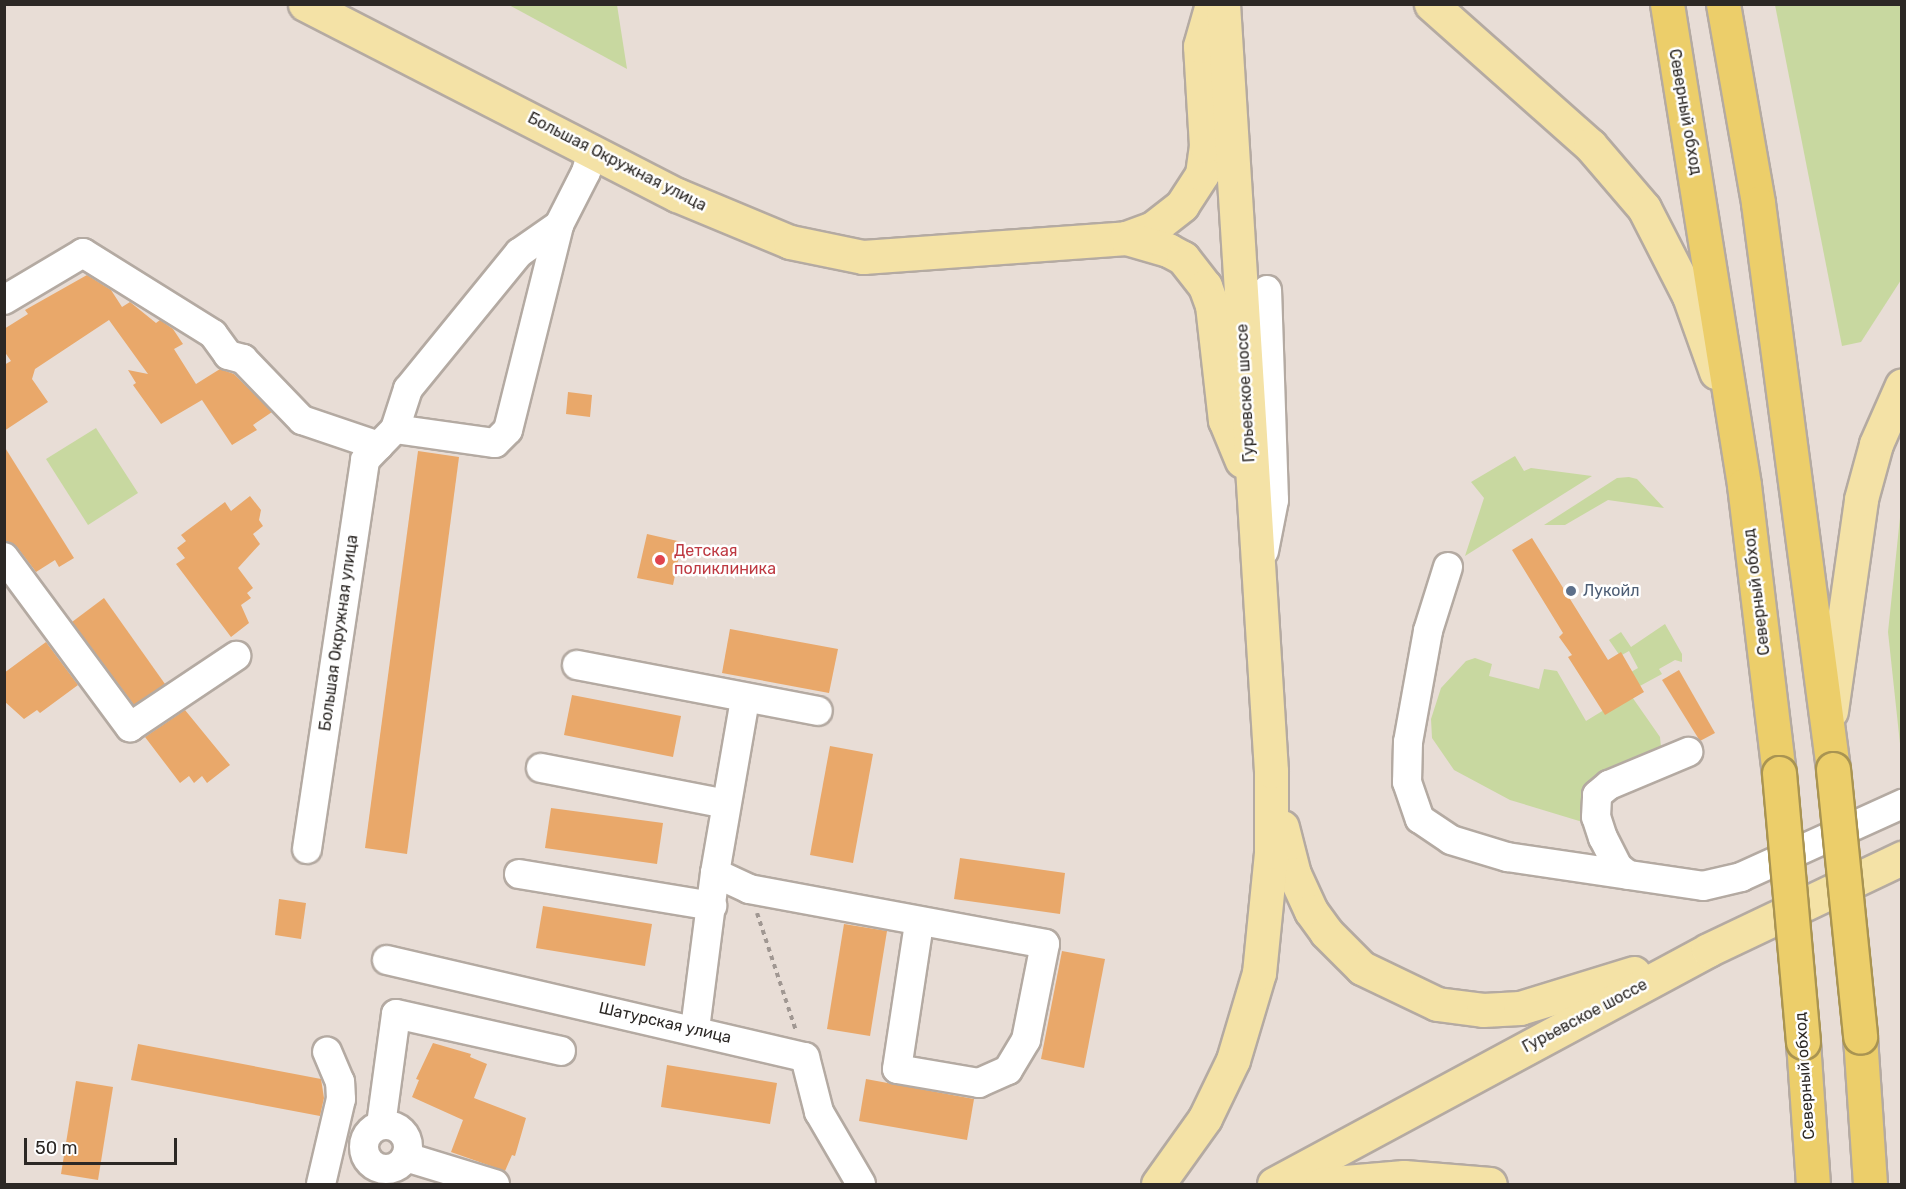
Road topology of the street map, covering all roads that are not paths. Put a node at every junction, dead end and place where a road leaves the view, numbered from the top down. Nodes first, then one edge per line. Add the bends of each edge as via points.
1 (305, 4) edge
2 (1212, 4) edge
3 (1223, 4) edge
4 (1431, 4) edge
5 (1667, 4) edge
6 (1723, 4) edge
7 (592, 151) junction
8 (559, 225) junction
9 (1126, 238) junction
10 (1267, 290) dead end
11 (4, 300) edge
12 (1902, 385) edge
13 (387, 438) junction
14 (1251, 483) junction
15 (1744, 485) junction
16 (4, 557) edge
17 (1448, 567) dead end
18 (1258, 580) junction
19 (236, 656) dead end
20 (578, 665) dead end
21 (745, 700) junction
22 (818, 711) dead end
23 (1829, 728) junction
24 (1688, 752) dead end
25 (541, 768) dead end
26 (1271, 781) junction
27 (726, 804) junction
28 (1902, 804) edge
29 (307, 849) dead end
30 (1902, 858) edge
31 (715, 873) junction
32 (519, 874) dead end
33 (1628, 875) junction
34 (712, 906) junction
35 (919, 923) junction
36 (1708, 950) junction
37 (387, 960) dead end
38 (695, 1029) junction
39 (561, 1051) dead end
40 (327, 1052) dead end
41 (394, 1170) edge
42 (321, 1185) edge
43 (495, 1185) edge
44 (861, 1185) edge
45 (1158, 1185) edge
46 (1274, 1185) edge
47 (1322, 1185) edge
48 (1491, 1185) edge
49 (1813, 1185) edge
50 (1870, 1185) edge

1 - 7 main road, Большая Окружная улица
2 - 9 main road via 1200,46 1206,146 1202,174 1175,210 1153,228
3 - 14 main road, Гурьевское шоссе
4 - 15 main road via 1590,145 1644,208 1669,252 1708,346
5 - 15 highway, Северный обход
6 - 23 highway via 1758,202
7 - 8 street
7 - 9 main road, Большая Окружная улица via 676,195 790,242 863,257
8 - 13 street, Большая Окружная улица via 519,253 408,389
8 - 13 street via 508,430 495,442
9 - 14 main road via 1153,244 1183,258 1205,286 1215,324 1225,420
10 - 18 street via 1274,500
11 - 13 street via 82,253 213,334 228,355 243,359 302,420
12 - 23 main road via 1876,444 1861,498
13 - 29 street, Большая Окружная улица via 365,460
14 - 18 main road, Гурьевское шоссе
15 - 49 highway, Северный обход, bridge via 1779,773
16 - 19 street via 130,727
17 - 33 street via 1428,631 1408,742 1407,782 1420,819 1451,840 1507,857
18 - 26 main road, Гурьевское шоссе
20 - 21 street
21 - 22 street
21 - 27 street
23 - 50 highway, bridge via 1860,1037
24 - 33 street via 1609,785 1597,795 1596,817 1603,838 1618,867
25 - 27 street
26 - 36 main road via 1294,874 1326,932 1362,968 1437,1004 1483,1010 1520,1008
26 - 45 main road via 1265,933 1250,1010 1233,1060 1205,1118
27 - 31 street
28 - 33 street via 1742,877 1703,886
30 - 36 main road, Гурьевское шоссе
31 - 34 street
31 - 35 street via 749,889
32 - 34 street
34 - 38 street
35 - 35 street via 1045,944 1026,1040 1008,1070 979,1083 897,1069
36 - 46 main road, Гурьевское шоссе
37 - 38 street, Шатурская улица
38 - 44 street, Шатурская улица via 805,1058 819,1112
39 - 41 street via 396,1014 381,1125 369,1133 364,1147 375,1165
40 - 42 street via 340,1082 341,1099
41 - 43 street
47 - 48 main road via 1404,1177

